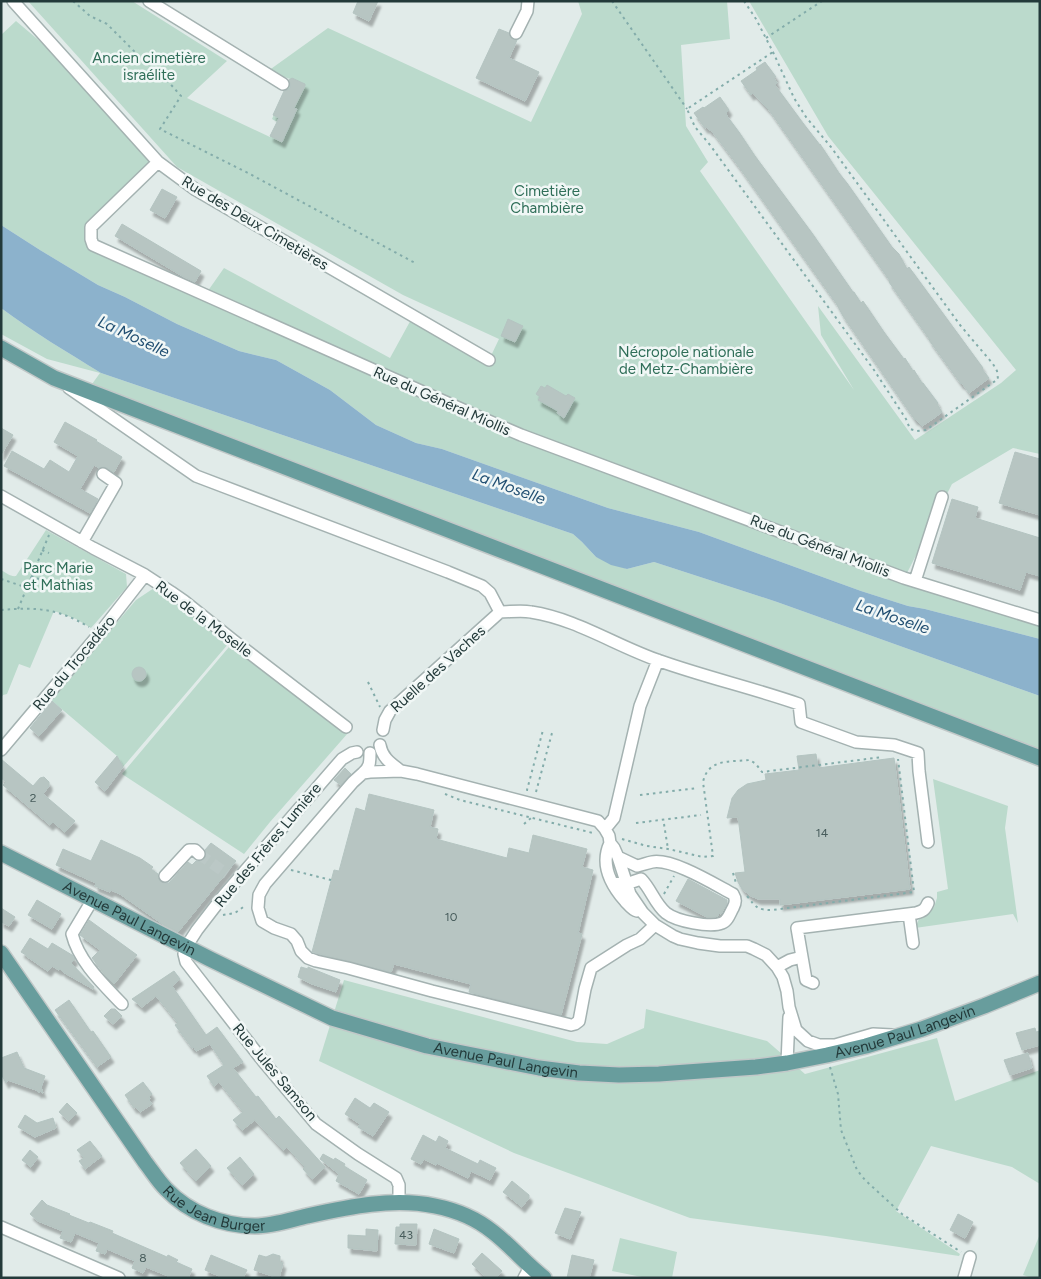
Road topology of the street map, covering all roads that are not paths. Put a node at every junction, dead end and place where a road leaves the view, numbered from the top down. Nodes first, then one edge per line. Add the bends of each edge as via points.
1 (13, 1) edge
2 (149, 1) edge
3 (528, 1) edge
4 (516, 33) dead end
5 (283, 84) dead end
6 (158, 162) junction
7 (1, 348) edge
8 (489, 360) dead end
9 (54, 378) junction
10 (103, 474) dead end
11 (1, 496) edge
12 (942, 498) dead end
13 (82, 542) junction
14 (144, 575) junction
15 (909, 580) junction
16 (500, 612) junction
17 (1040, 620) edge
18 (658, 660) junction
19 (384, 725) road end
20 (346, 727) dead end
21 (380, 745) dead end
22 (1, 750) edge
23 (357, 752) dead end
24 (370, 753) dead end
25 (1040, 758) edge
26 (401, 771) junction
27 (363, 774) junction
28 (608, 836) junction
29 (928, 842) dead end
30 (1, 853) edge
31 (199, 854) dead end
32 (618, 857) junction
33 (637, 866) junction
34 (622, 870) junction
35 (227, 874) tunnel mouth
36 (165, 876) dead end
37 (611, 881) junction
38 (235, 883) junction
39 (626, 883) junction
40 (93, 899) junction
41 (928, 903) dead end
42 (643, 913) junction
43 (909, 914) junction
44 (655, 925) junction
45 (913, 943) dead end
46 (186, 947) junction
47 (1, 953) edge
48 (802, 957) junction
49 (777, 967) junction
50 (813, 983) dead end
51 (1040, 983) edge
52 (122, 1004) dead end
53 (789, 1007) junction
54 (899, 1036) junction
55 (788, 1063) junction
56 (399, 1202) junction
57 (1, 1227) edge
58 (970, 1257) road end
59 (527, 1272) edge
60 (119, 1278) edge
61 (544, 1278) edge
62 (964, 1278) edge

1 - 6 street, Rue des Deux Cimetières
2 - 5 street
3 - 4 street via 527,11
6 - 8 street, Rue des Deux Cimetières via 196,190
6 - 15 street, Rue du Général Miollis via 91,227 93,245 470,414
7 - 9 main road
9 - 16 street via 196,476 482,586 490,593
9 - 25 main road
10 - 13 street via 116,483
11 - 13 street, Rue de la Moselle
12 - 15 street
13 - 14 street, Rue de la Moselle
14 - 20 street, Rue de la Moselle via 184,601
14 - 22 street, Rue du Trocadéro
15 - 17 street
16 - 18 street via 529,611 554,617
16 - 19 street, Ruelle des Vaches via 390,711
18 - 28 street via 640,706
18 - 29 street via 799,704 801,722 856,742 894,745 918,753
21 - 26 street via 386,759
23 - 38 street, Rue des Frères Lumière via 342,759
24 - 27 street via 368,769
26 - 27 street
26 - 28 street via 598,821
27 - 44 street via 293,850 259,895 262,921 291,934 308,958 571,1025 579,1021 591,968 640,939
28 - 32 street
28 - 37 street via 606,863
30 - 40 main road, Avenue Paul Langevin
31 - 36 street via 189,850
32 - 33 street
32 - 34 street
33 - 34 street
33 - 39 street via 652,862 669,863 733,894 736,902 723,923 694,923 666,913 640,880
34 - 37 street via 614,874
34 - 39 street
35 - 38 street
37 - 39 street
37 - 42 street via 634,910
38 - 46 street, Rue des Frères Lumière
39 - 42 street
40 - 46 main road, Avenue Paul Langevin
40 - 52 street via 72,934 75,945 85,962
41 - 43 street via 923,912
42 - 44 street
43 - 45 street
43 - 48 street via 797,928
44 - 49 street via 673,936 698,943 747,946 766,955
46 - 55 main road, Avenue Paul Langevin via 332,1018 427,1046 539,1068 629,1075
46 - 56 street, Rue Jules Samson via 186,962 263,1061 316,1124 396,1178
47 - 56 main road, Rue Jean Burger via 145,1162 165,1189 185,1205 220,1221 256,1226
48 - 49 street
48 - 50 street via 806,980
49 - 53 street via 783,977
51 - 54 main road, Avenue Paul Langevin
53 - 54 street via 796,1030 808,1041 819,1045 835,1045 873,1034
53 - 55 street
54 - 55 main road, Avenue Paul Langevin
56 - 59 main road, Rue Jean Burger via 442,1207 477,1222 493,1232
57 - 60 street
58 - 62 street
59 - 61 main road, Rue Jean Burger

